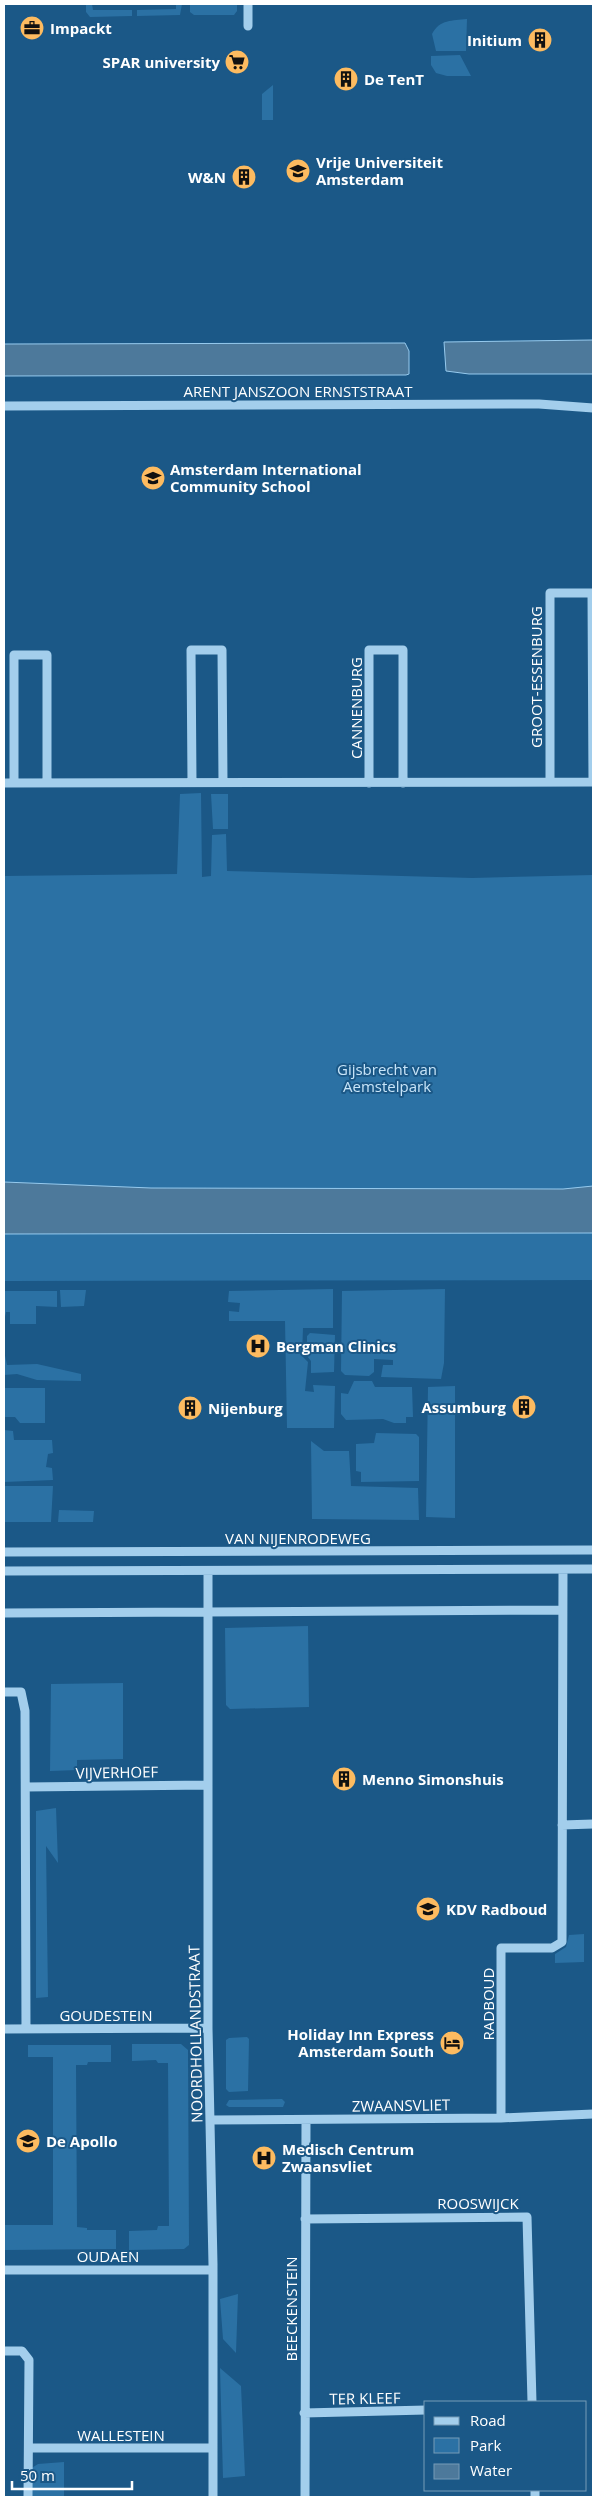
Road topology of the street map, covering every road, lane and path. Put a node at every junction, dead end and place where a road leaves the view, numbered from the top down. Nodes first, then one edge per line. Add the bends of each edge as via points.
1 (248, 4) edge
2 (248, 26) dead end
3 (4, 406) edge
4 (593, 408) edge
5 (192, 782) junction
6 (223, 782) junction
7 (550, 782) junction
8 (593, 782) edge
9 (4, 783) edge
10 (14, 783) junction
11 (47, 783) junction
12 (369, 783) junction
13 (403, 783) junction
14 (593, 1550) edge
15 (4, 1552) edge
16 (593, 1569) edge
17 (563, 1570) junction
18 (208, 1571) junction
19 (4, 1572) edge
20 (562, 1610) junction
21 (209, 1611) junction
22 (4, 1613) edge
23 (4, 1692) edge
24 (208, 1785) junction
25 (26, 1786) junction
26 (593, 1824) edge
27 (562, 1825) junction
28 (208, 2028) junction
29 (4, 2029) edge
30 (26, 2030) junction
31 (593, 2114) edge
32 (501, 2118) junction
33 (210, 2120) junction
34 (306, 2120) junction
35 (305, 2219) junction
36 (4, 2270) edge
37 (213, 2270) junction
38 (4, 2351) edge
39 (532, 2401) edge
40 (424, 2410) edge
41 (304, 2412) junction
42 (29, 2448) junction
43 (212, 2448) junction
44 (28, 2497) edge
45 (213, 2497) edge
46 (305, 2497) edge

1 - 2 street
3 - 4 street, ARENT JANSZOON ERNSTSTRAAT via 539,404
5 - 6 street
5 - 6 street via 191,650 222,650
5 - 11 street
6 - 12 street
7 - 8 street
7 - 8 street, GROOT-ESSENBURG via 550,593 592,593
7 - 13 street
9 - 10 street
10 - 11 street
10 - 11 street via 14,655 47,655
12 - 13 street
12 - 13 street, CANNENBURG via 369,650 403,650
14 - 15 street, VAN NIJENRODEWEG
16 - 17 street
17 - 18 street
17 - 20 street, RADBOUD
18 - 19 street
18 - 21 street, NOORDHOLLANDSTRAAT
20 - 21 street
20 - 27 street, RADBOUD
21 - 22 street
21 - 24 street, NOORDHOLLANDSTRAAT
23 - 25 street via 20,1692 26,1711
24 - 25 street, VIJVERHOEF
24 - 28 street, NOORDHOLLANDSTRAAT
25 - 30 street
26 - 27 street
27 - 32 street, RADBOUD via 562,1942 552,1948 501,1948
28 - 30 street, GOUDESTEIN
28 - 33 street, NOORDHOLLANDSTRAAT
29 - 30 street, GOUDESTEIN
31 - 32 street, ZWAANSVLIET
32 - 34 street, ZWAANSVLIET
33 - 34 street, ZWAANSVLIET
33 - 37 street, NOORDHOLLANDSTRAAT
34 - 35 street, BEECKENSTEIN
35 - 39 street, ROOSWIJCK via 527,2217
35 - 41 street, BEECKENSTEIN
36 - 37 street, OUDAEN
37 - 43 street, NOORDHOLLANDSTRAAT
38 - 42 street via 22,2351 29,2360
40 - 41 street, TER KLEEF
41 - 46 street, BEECKENSTEIN
42 - 43 street, WALLESTEIN
42 - 44 street
43 - 45 street, NOORDHOLLANDSTRAAT

